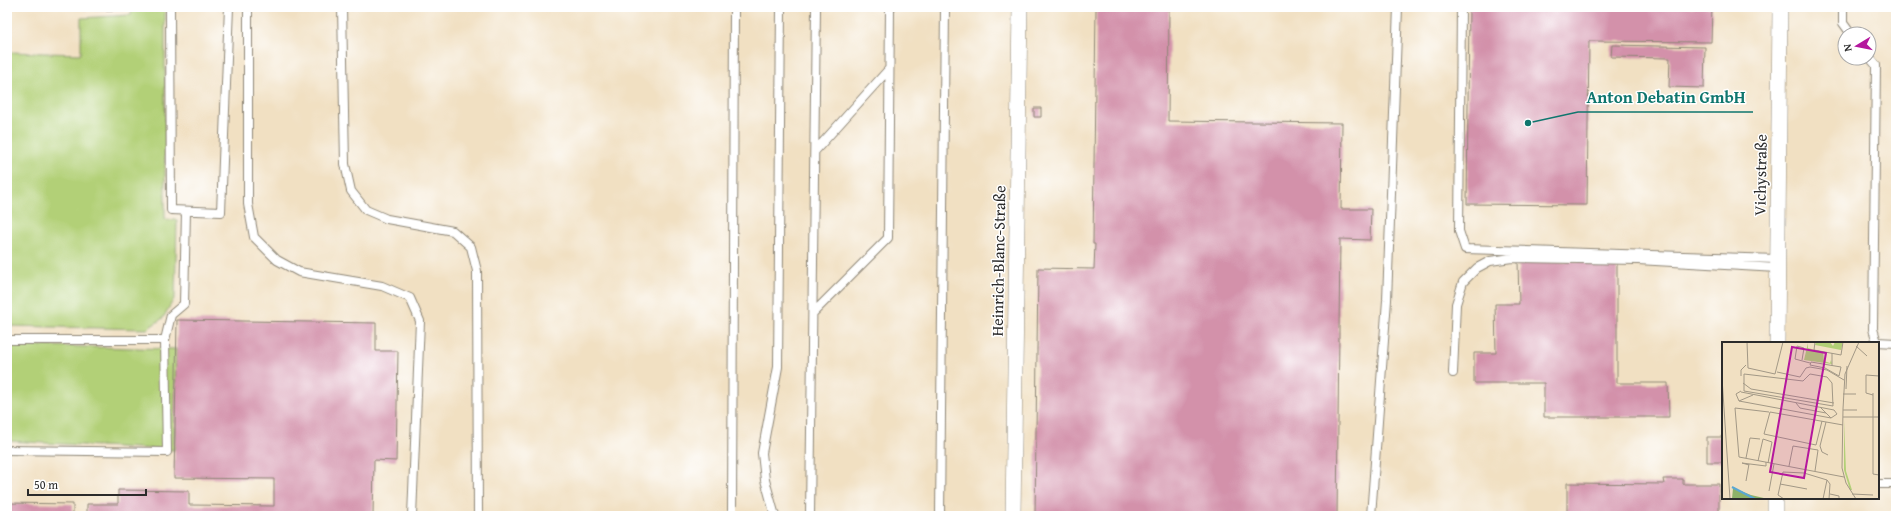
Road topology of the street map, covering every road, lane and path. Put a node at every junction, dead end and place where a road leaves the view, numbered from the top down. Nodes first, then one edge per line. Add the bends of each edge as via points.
1 (170, 7) edge
2 (229, 7) edge
3 (248, 7) edge
4 (342, 7) edge
5 (734, 7) edge
6 (781, 7) edge
7 (816, 7) edge
8 (890, 7) edge
9 (945, 7) edge
10 (1020, 7) edge
11 (1398, 7) edge
12 (1461, 7) edge
13 (1780, 7) edge
14 (1843, 7) edge
15 (1845, 26) edge
16 (1876, 66) edge
17 (889, 68) junction
18 (815, 152) junction
19 (186, 211) junction
20 (1777, 263) junction
21 (813, 313) junction
22 (7, 340) edge
23 (165, 340) junction
24 (1777, 342) edge
25 (1877, 342) edge
26 (1879, 342) edge
27 (1896, 343) edge
28 (1453, 373) dead end
29 (7, 450) edge
30 (1879, 484) edge
31 (1896, 484) edge
32 (1775, 499) edge
33 (412, 516) edge
34 (478, 516) edge
35 (732, 516) edge
36 (774, 516) edge
37 (810, 516) edge
38 (940, 516) edge
39 (1013, 516) edge
40 (1371, 516) edge
41 (1775, 516) edge

1 - 19 lane via 171,210
2 - 19 lane via 221,212
3 - 33 lane via 248,204 254,237 277,260 299,272 382,286 410,298 420,321
4 - 34 lane via 346,164 351,191 366,210 387,219 454,231 471,247 477,271
5 - 35 lane
6 - 36 lane via 778,367 762,453
7 - 18 lane
8 - 17 lane
9 - 38 lane
10 - 39 street, Heinrich-Blanc-Straße
11 - 40 lane via 1387,300
12 - 20 lane via 1459,231 1465,249
13 - 20 street, Vichystraße
14 - 15 lane
16 - 25 lane via 1873,329
17 - 18 lane
17 - 21 lane via 888,238
18 - 21 lane
19 - 23 lane via 184,304 171,314
20 - 24 street, Vichystraße
20 - 28 lane via 1512,258 1490,261 1477,268 1463,282 1456,304
21 - 37 lane
22 - 23 lane
23 - 29 lane via 166,452
26 - 27 lane
30 - 31 lane
32 - 41 street

